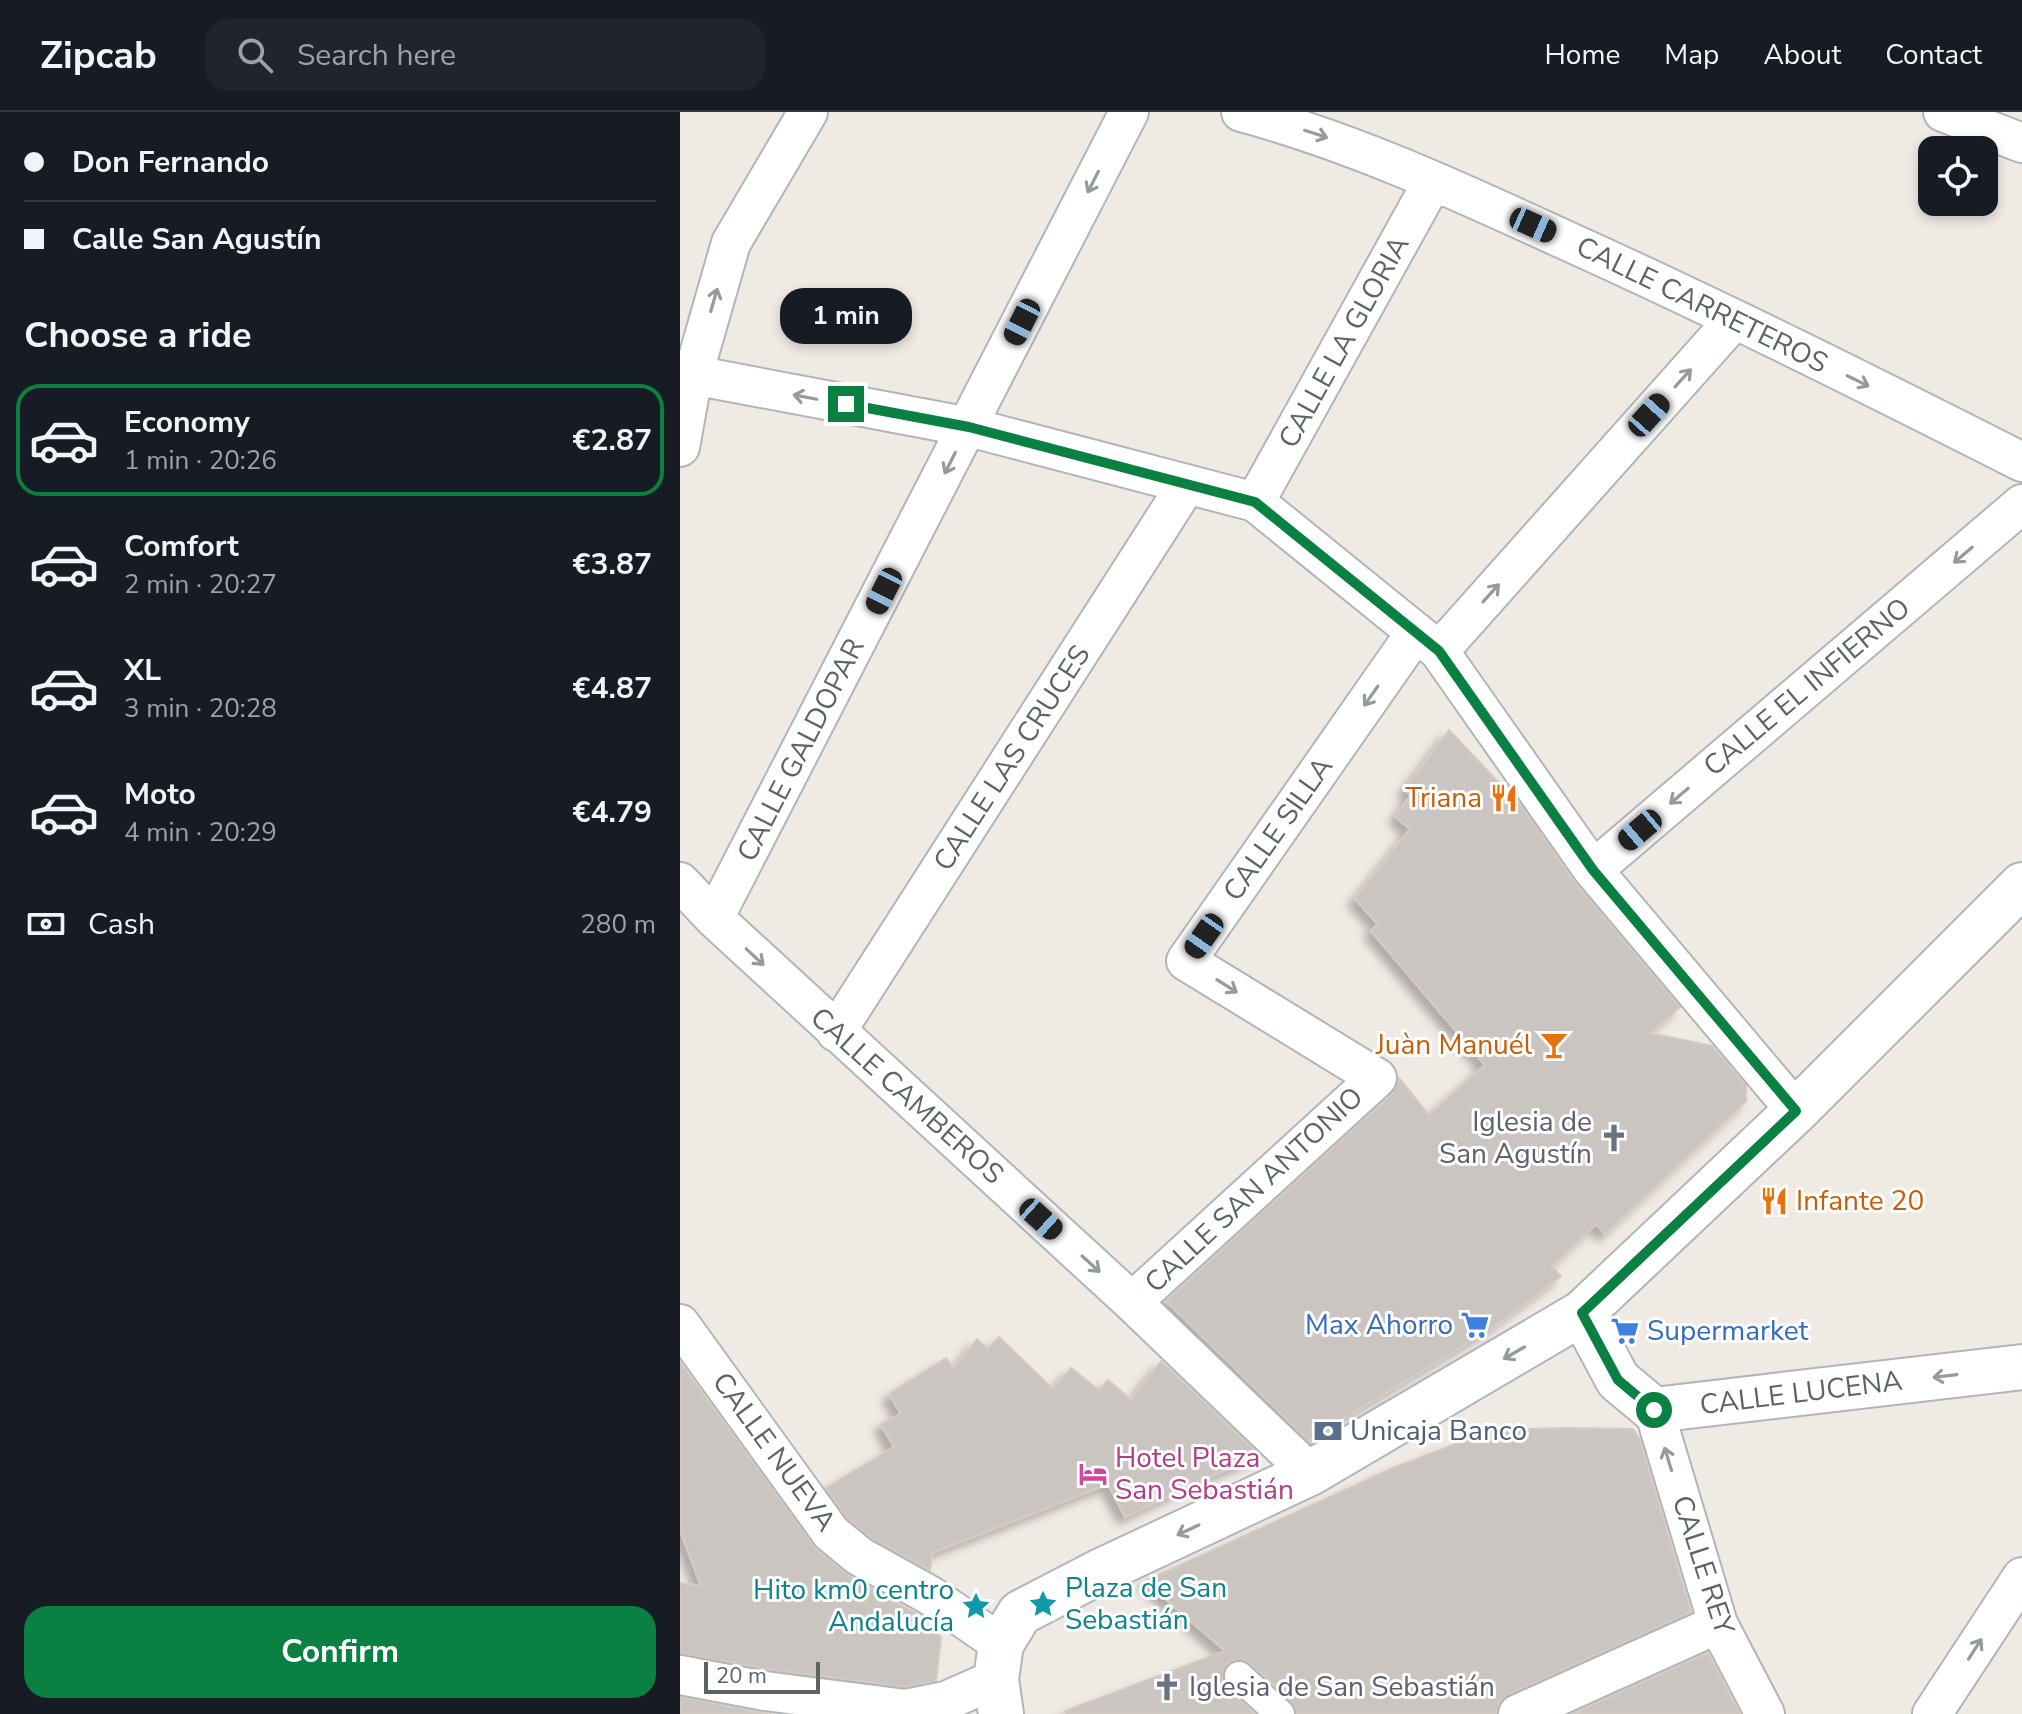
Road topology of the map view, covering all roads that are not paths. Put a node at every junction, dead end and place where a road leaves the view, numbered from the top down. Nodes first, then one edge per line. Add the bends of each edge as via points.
1 (808, 112) edge
2 (1129, 112) edge
3 (1241, 112) edge
4 (1943, 112) edge
5 (2022, 143) edge
6 (1433, 181) junction
7 (1734, 320) junction
8 (693, 375) junction
9 (969, 427) junction
10 (680, 447) edge
11 (2022, 462) edge
12 (1187, 484) junction
13 (1255, 502) junction
14 (2022, 504) edge
15 (1428, 641) junction
16 (1593, 870) junction
17 (680, 882) edge
18 (2022, 885) edge
19 (714, 918) junction
20 (836, 1032) junction
21 (1377, 1078) joint
22 (1796, 1111) junction
23 (1132, 1302) junction
24 (1582, 1313) junction
25 (680, 1324) edge
26 (2022, 1367) edge
27 (1654, 1410) junction
28 (1310, 1473) junction
29 (2022, 1577) edge
30 (1718, 1624) junction
31 (680, 1675) edge
32 (1239, 1676) dead end
33 (995, 1693) edge
34 (1280, 1714) edge
35 (1518, 1714) edge
36 (1765, 1714) edge
37 (1932, 1714) edge

8 -> 1 street via 731,243
2 -> 9 street, CALLE GALDOPAR
3 -> 6 street, CALLE CARRETEROS via 1326,136
4 - 5 street
6 - 7 street, CALLE CARRETEROS
6 - 13 street, CALLE LA GLORIA
7 -> 11 street, CALLE CARRETEROS
15 -> 7 street
9 -> 8 street
8 - 10 street
9 - 12 street
9 -> 19 street, CALLE GALDOPAR
12 - 13 street
12 - 20 street, CALLE LAS CRUCES
13 - 15 street
14 -> 16 street, CALLE EL INFIERNO
15 - 16 street
15 -> 21 street, CALLE SILLA via 1186,961
16 - 22 street
17 - 19 street, CALLE CAMBEROS
18 - 22 street
19 -> 20 street, CALLE CAMBEROS
20 -> 23 street, CALLE CAMBEROS
21 - 23 street, CALLE SAN ANTONIO
22 - 24 street
23 - 28 street, CALLE CAMBEROS
24 - 27 street via 1618,1380
24 -> 28 street
25 - 33 street, CALLE NUEVA via 831,1533 859,1556 931,1596
26 -> 27 street, CALLE LUCENA
30 -> 27 street, CALLE REY
28 -> 33 street via 1020,1613
37 -> 29 street
30 - 35 street
30 - 36 street, CALLE REY
31 - 33 street via 906,1709
32 - 34 street

